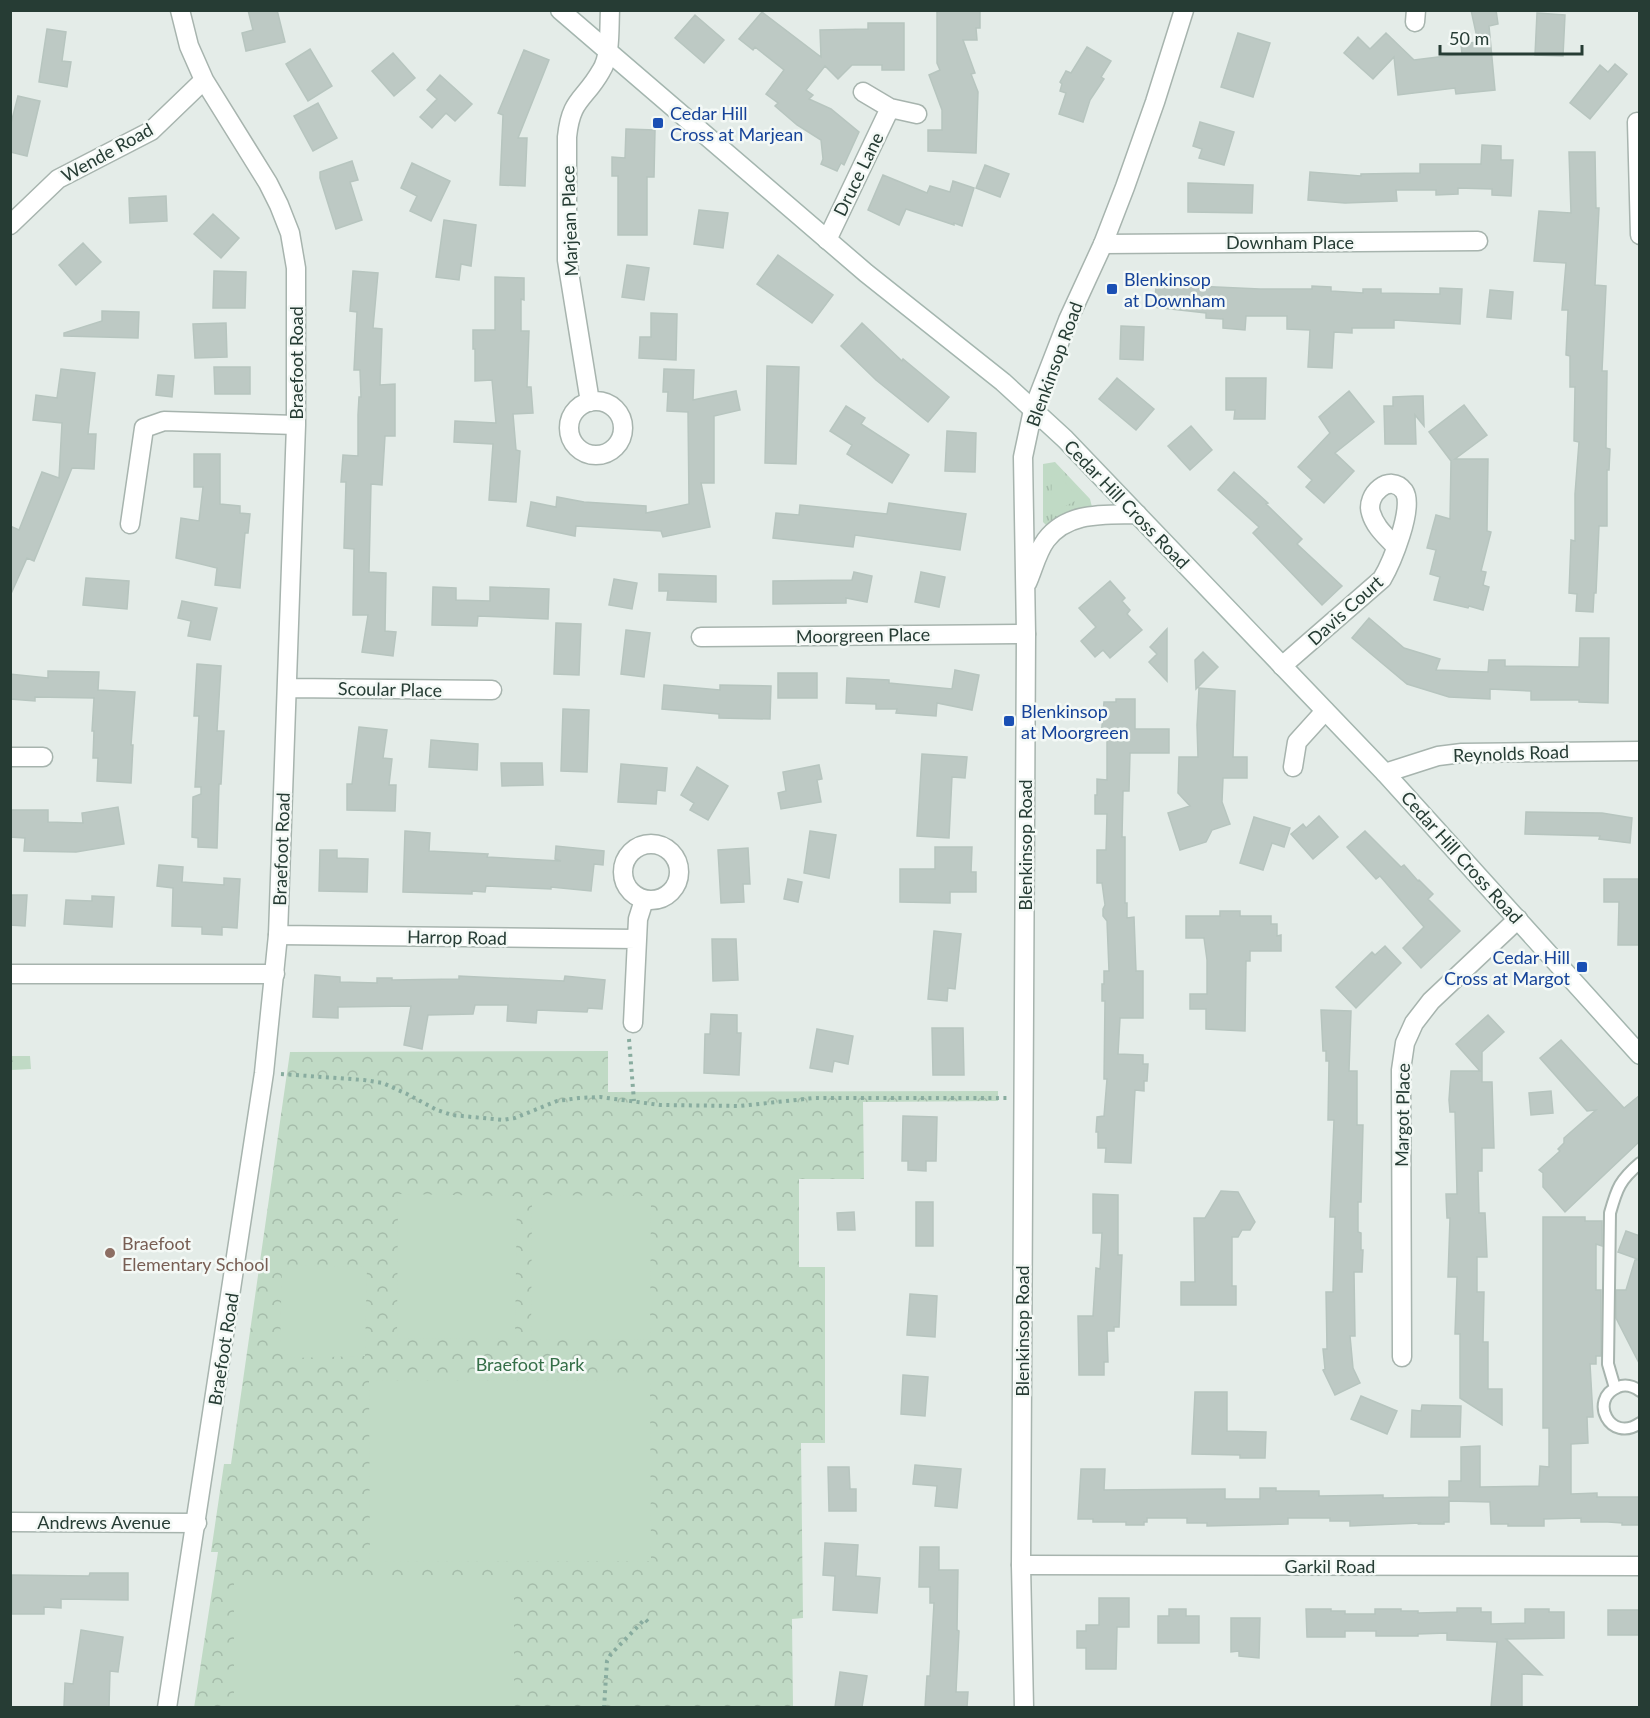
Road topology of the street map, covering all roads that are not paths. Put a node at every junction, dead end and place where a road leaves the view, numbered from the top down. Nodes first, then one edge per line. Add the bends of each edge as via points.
1 (180, 10) edge
2 (560, 10) edge
3 (610, 10) edge
4 (1184, 10) edge
5 (607, 50) junction
6 (204, 80) junction
7 (863, 92) dead end
8 (890, 108) junction
9 (917, 114) dead end
10 (1637, 122) dead end
11 (10, 225) edge
12 (1640, 234) edge
13 (827, 240) junction
14 (1478, 241) dead end
15 (1103, 244) junction
16 (590, 402) dead end
17 (1033, 410) junction
18 (296, 424) junction
19 (1137, 514) junction
20 (130, 524) dead end
21 (1395, 546) dead end
22 (1024, 591) junction
23 (1026, 634) junction
24 (701, 637) dead end
25 (1282, 666) junction
26 (288, 688) junction
27 (492, 690) dead end
28 (1326, 711) junction
29 (1640, 751) edge
30 (10, 757) edge
31 (44, 757) dead end
32 (1293, 767) dead end
33 (1385, 773) junction
34 (644, 900) dead end
35 (1518, 919) junction
36 (278, 935) junction
37 (636, 939) junction
38 (275, 974) junction
39 (10, 975) edge
40 (633, 1023) road end
41 (1640, 1055) edge
42 (1640, 1163) edge
43 (1402, 1357) dead end
44 (1614, 1388) junction
45 (1640, 1391) edge
46 (1640, 1423) edge
47 (10, 1522) edge
48 (197, 1523) junction
49 (1021, 1565) junction
50 (1640, 1566) edge
51 (167, 1707) edge
52 (1024, 1707) edge

1 - 6 street, Braefoot Road via 189,46
2 - 5 street, Cedar Hill Cross Road
3 - 5 street, Marjean Place
4 - 15 street, Blenkinsop Road
5 - 13 street, Cedar Hill Cross Road
5 - 16 street, Marjean Place via 603,70 573,106 567,137 567,260
6 - 11 street, Wende Road via 151,131 58,179
6 - 18 street, Braefoot Road via 268,183 290,233 296,268
7 - 8 street
8 - 9 street
8 - 13 street, Druce Lane
10 - 12 street
13 - 17 street, Cedar Hill Cross Road
14 - 15 street, Downham Place
15 - 17 street, Blenkinsop Road
17 - 19 street, Cedar Hill Cross Road
17 - 22 street, Blenkinsop Road via 1023,457
18 - 20 street via 164,421 144,428
18 - 26 street, Braefoot Road
19 - 22 street via 1082,517 1064,525 1047,540
19 - 25 street, Cedar Hill Cross Road
21 - 25 street, Davis Court via 1382,579
22 - 23 street, Blenkinsop Road
23 - 24 street, Moorgreen Place
23 - 49 street, Blenkinsop Road
25 - 28 street, Cedar Hill Cross Road
26 - 27 street, Scoular Place
26 - 36 street, Braefoot Road
28 - 32 street via 1296,742
28 - 33 street, Cedar Hill Cross Road
29 - 33 street, Reynolds Road via 1462,753 1438,756
30 - 31 street
33 - 35 street, Cedar Hill Cross Road
34 - 37 street
35 - 41 street, Cedar Hill Cross Road
35 - 43 street, Margot Place via 1431,1001 1405,1043 1401,1070
36 - 37 street, Harrop Road
36 - 38 street, Braefoot Road
37 - 40 street
38 - 39 street
38 - 48 street, Braefoot Road via 264,1073
42 - 44 lane via 1624,1176 1610,1213 1608,1364
44 - 45 lane via 1629,1386
44 - 46 lane via 1605,1398 1606,1418 1623,1429
47 - 48 street, Andrews Avenue
48 - 51 street, Braefoot Road
49 - 50 street, Garkil Road
49 - 52 street, Blenkinsop Road

